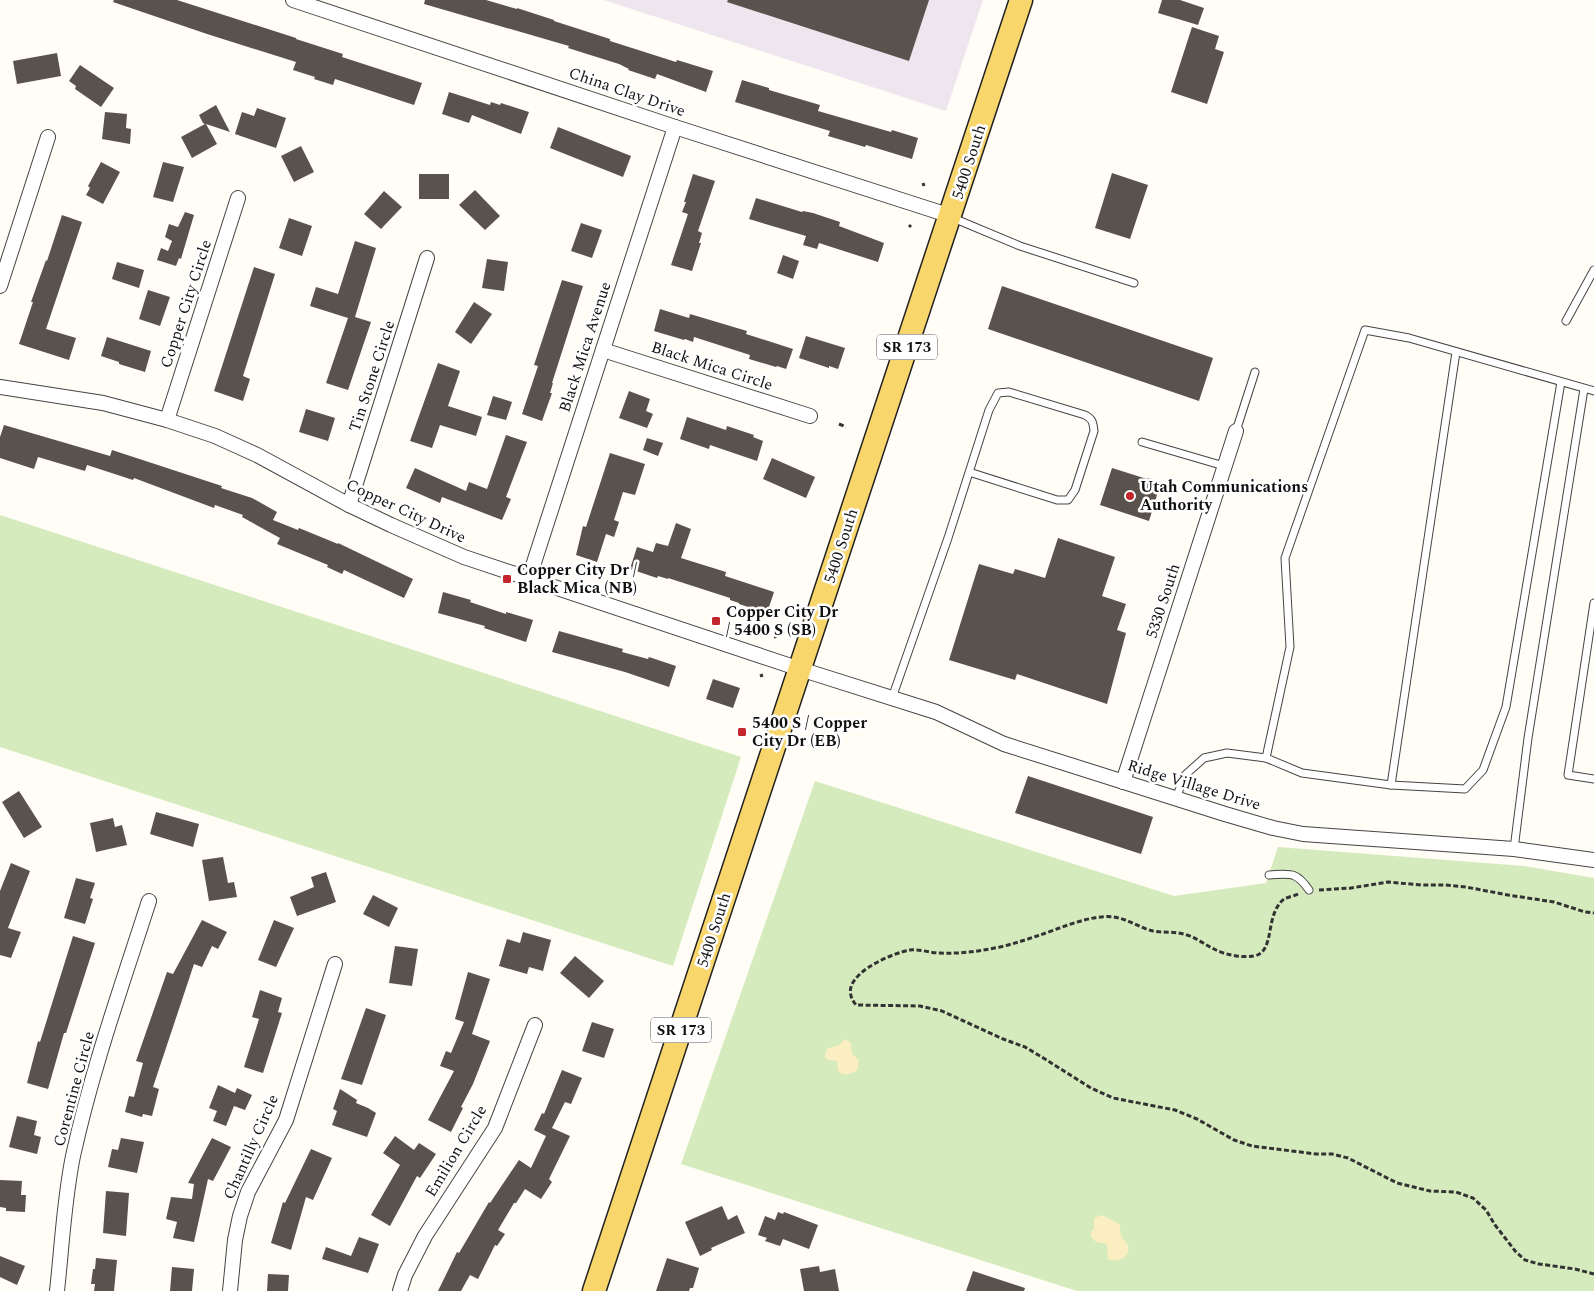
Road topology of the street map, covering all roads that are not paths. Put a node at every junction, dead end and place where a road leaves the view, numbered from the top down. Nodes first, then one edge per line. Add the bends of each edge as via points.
1 (293, 0) edge
2 (1022, 0) edge
3 (675, 127) junction
4 (48, 137) dead end
5 (238, 198) dead end
6 (950, 216) junction
7 (428, 258) dead end
8 (1594, 270) edge
9 (1134, 283) dead end
10 (0, 286) edge
11 (1566, 321) dead end
12 (603, 350) junction
13 (1456, 352) junction
14 (1254, 372) dead end
15 (1561, 382) junction
16 (0, 386) edge
17 (1584, 389) junction
18 (1594, 391) edge
19 (810, 416) dead end
20 (167, 420) junction
21 (1236, 431) joint
22 (1142, 442) dead end
23 (1224, 466) junction
24 (969, 472) junction
25 (349, 505) junction
26 (529, 578) junction
27 (1594, 603) edge
28 (800, 669) junction
29 (892, 698) junction
30 (1266, 758) junction
31 (1594, 780) edge
32 (1123, 782) junction
33 (1391, 785) junction
34 (1176, 799) junction
35 (1514, 849) junction
36 (1594, 860) edge
37 (1269, 875) dead end
38 (1309, 890) road end
39 (149, 901) dead end
40 (335, 964) dead end
41 (535, 1025) dead end
42 (57, 1291) edge
43 (230, 1291) edge
44 (400, 1291) edge
45 (594, 1291) edge

1 - 3 street, China Clay Drive
2 - 6 main road, 5400 South / SR 173
3 - 6 street, China Clay Drive
3 - 12 street, Black Mica Avenue
4 - 10 street
5 - 20 street, Copper City Circle
6 - 9 lane via 1020,246
6 - 28 main road, 5400 South / SR 173
7 - 25 street, Tin Stone Circle
8 - 11 lane
12 - 19 street, Black Mica Circle
12 - 26 street, Black Mica Avenue
13 - 15 lane
13 - 30 lane via 1409,338 1365,330 1285,558 1290,648
13 - 33 lane
14 - 21 lane
15 - 17 lane
15 - 33 lane via 1506,707 1483,770 1465,790
16 - 20 street, Copper City Drive via 81,398
17 - 18 lane
17 - 35 lane via 1526,748
20 - 25 street, Copper City Drive via 243,448
21 - 23 street, 5330 South
22 - 23 lane
23 - 32 street, 5330 South
24 - 24 lane via 989,410 998,394 1009,392 1085,415 1093,422 1094,431 1075,490 1068,500 1057,500
24 - 29 lane
25 - 26 street, Copper City Drive via 449,551
26 - 28 street, Copper City Drive
27 - 31 lane via 1568,775
28 - 29 street, Ridge Village Drive
28 - 45 main road, 5400 South / SR 173
29 - 32 street, Ridge Village Drive via 948,717 1004,744
30 - 33 lane via 1302,774
30 - 34 lane via 1227,753 1204,758 1184,776
32 - 34 street, Ridge Village Drive
34 - 35 street, Ridge Village Drive via 1303,834
35 - 36 street, Ridge Village Drive
37 - 38 lane via 1290,874 1302,880
39 - 42 street, Corentine Circle via 82,1119 67,1198
40 - 43 street, Chantilly Circle via 286,1120 248,1192 240,1216
41 - 44 street, Emilion Circle via 494,1128 425,1236

